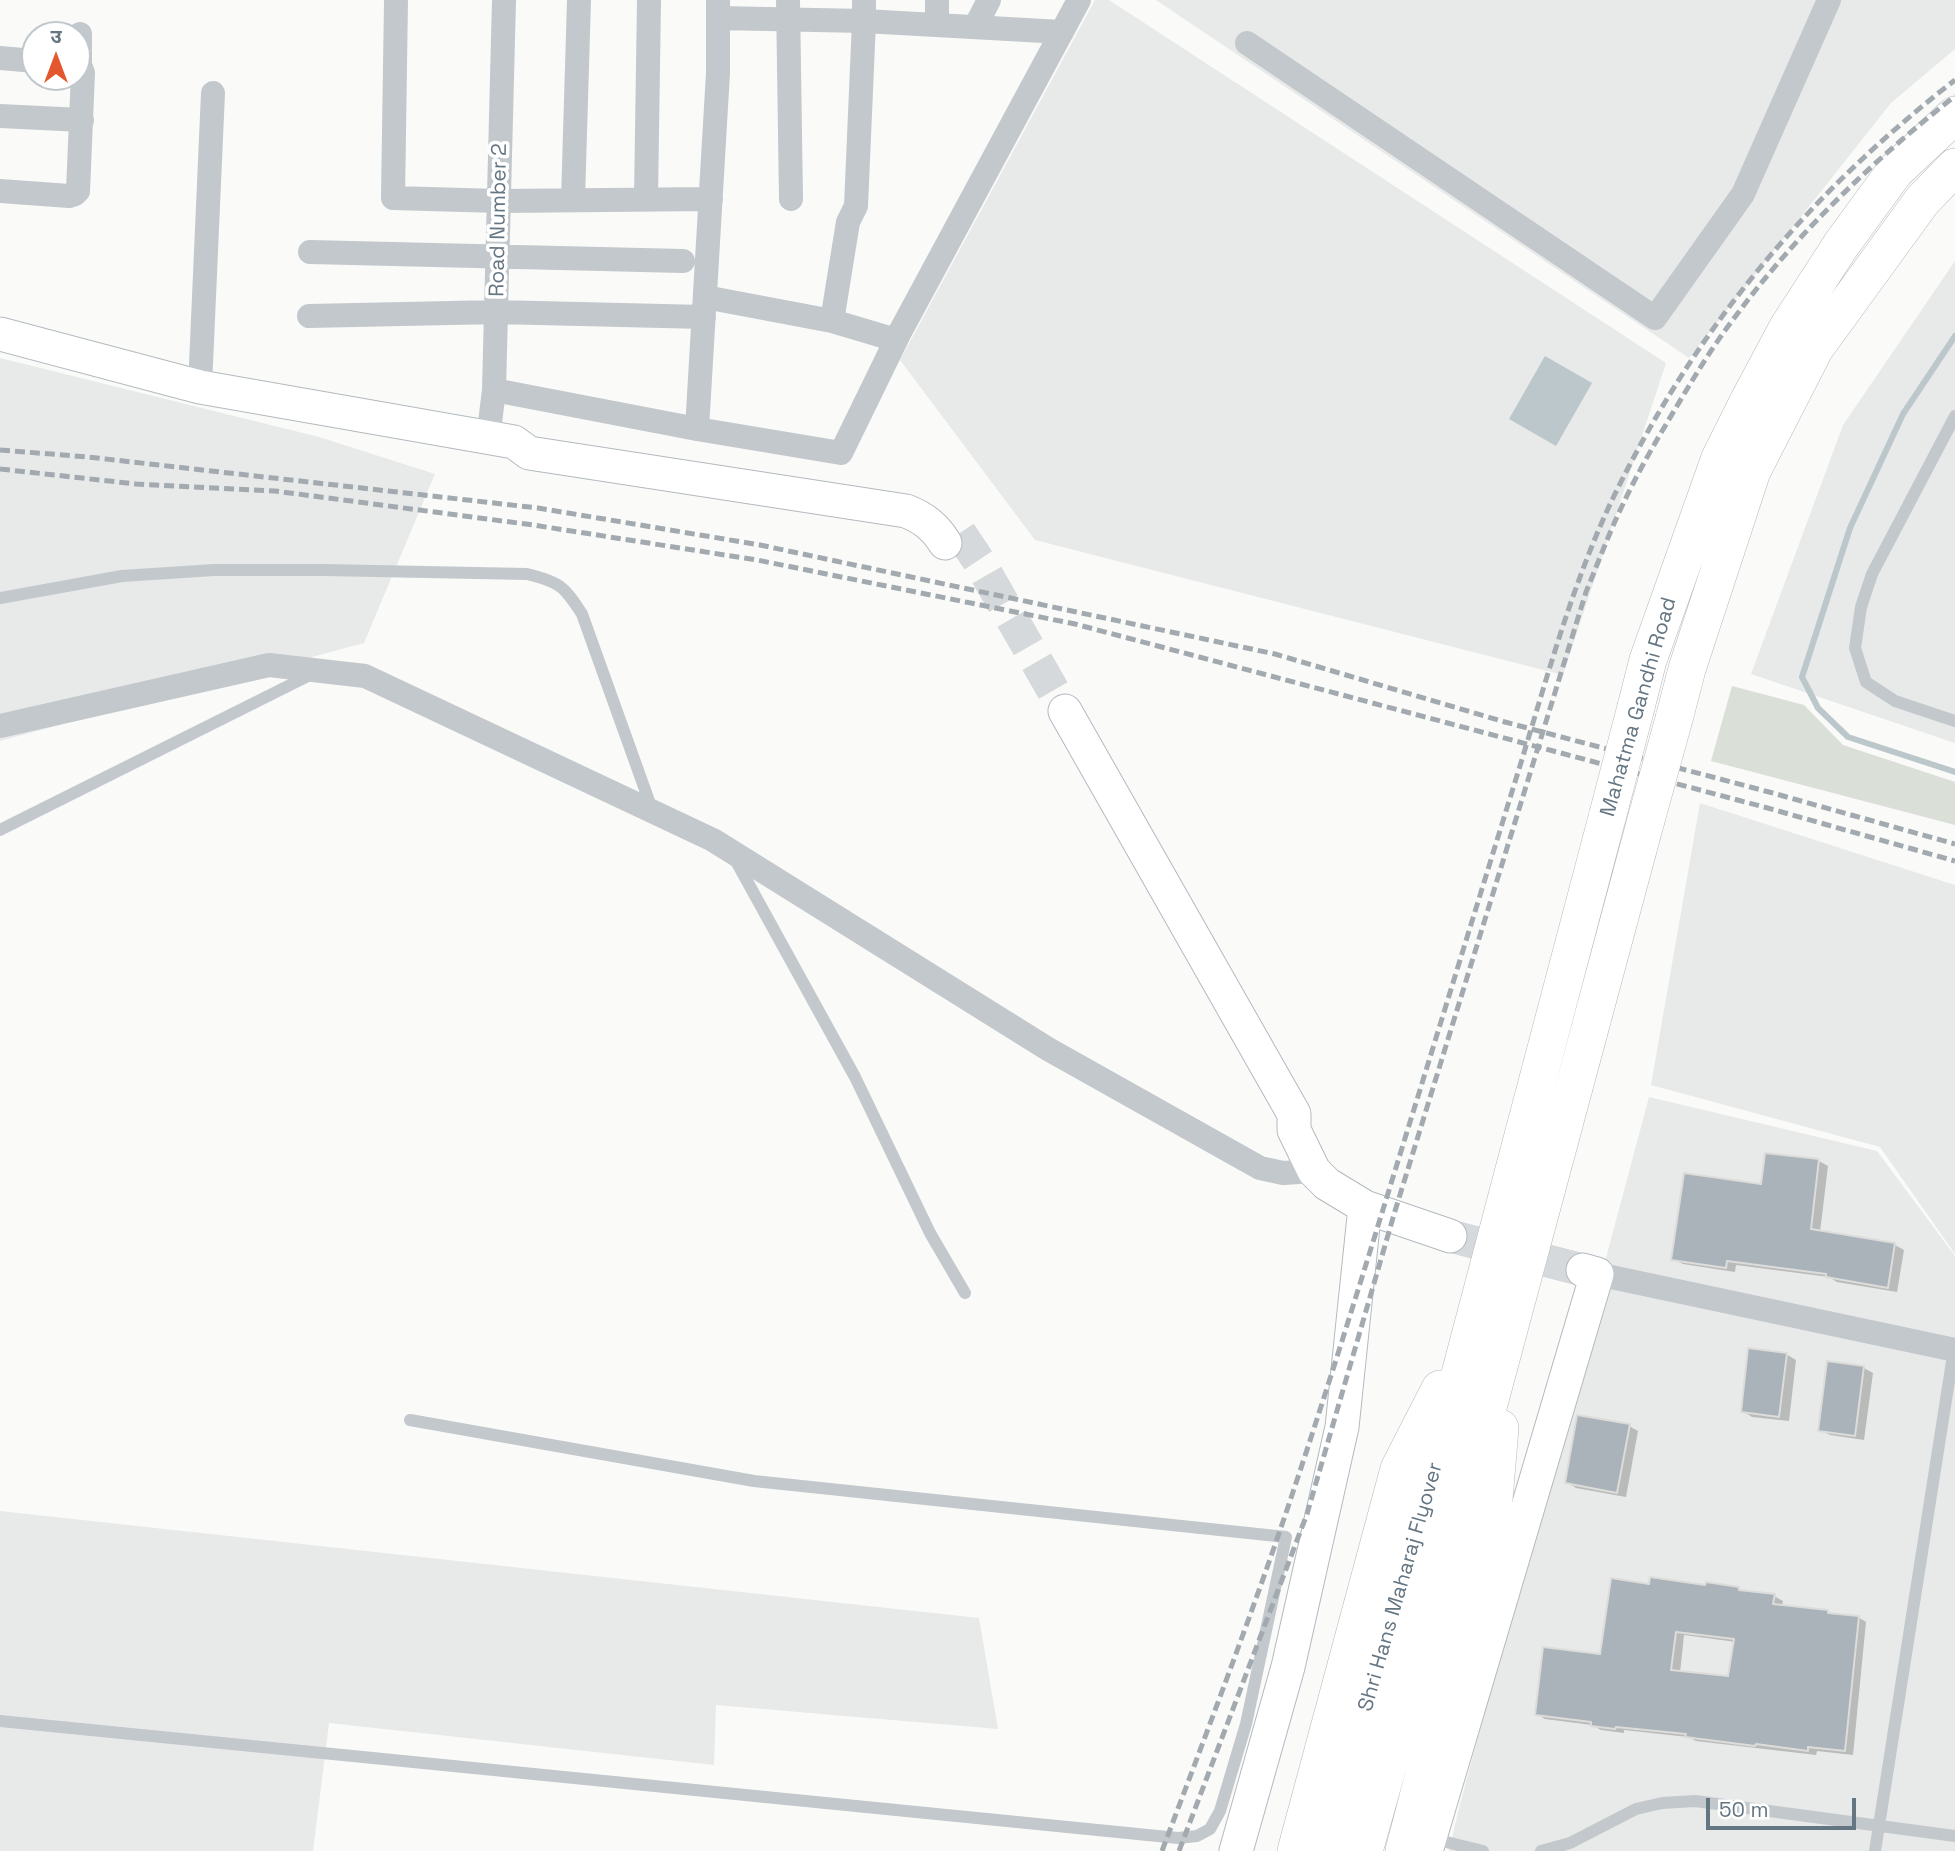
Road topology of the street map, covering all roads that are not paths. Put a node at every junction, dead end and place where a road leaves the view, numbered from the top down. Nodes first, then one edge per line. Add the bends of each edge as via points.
1 (396, 0) edge
2 (504, 0) edge
3 (579, 0) edge
4 (649, 0) edge
5 (937, 0) edge
6 (989, 0) edge
7 (1079, 0) edge
8 (1829, 0) edge
9 (718, 9) edge
10 (788, 10) edge
11 (864, 10) edge
12 (937, 25) junction
13 (975, 27) junction
14 (1062, 32) junction
15 (1247, 43) dead end
16 (0, 58) edge
17 (21, 60) edge
18 (83, 91) edge
19 (213, 93) dead end
20 (1955, 115) edge
21 (0, 116) edge
22 (82, 120) junction
23 (1955, 167) edge
24 (0, 191) edge
25 (646, 199) junction
26 (711, 199) junction
27 (791, 199) dead end
28 (573, 200) junction
29 (499, 201) junction
30 (310, 252) dead end
31 (498, 256) junction
32 (683, 261) dead end
33 (704, 307) junction
34 (497, 312) junction
35 (309, 316) dead end
36 (832, 321) junction
37 (0, 334) edge
38 (896, 340) junction
39 (200, 387) junction
40 (494, 390) junction
41 (1955, 416) edge
42 (697, 429) junction
43 (501, 441) junction
44 (953, 538) tunnel mouth
45 (0, 598) edge
46 (319, 671) junction
47 (1057, 716) tunnel mouth
48 (1955, 721) edge
49 (0, 726) edge
50 (653, 812) junction
51 (0, 830) edge
52 (730, 851) junction
53 (1314, 1171) junction
54 (1365, 1207) junction
55 (1450, 1236) tunnel mouth
56 (1590, 1272) joint
57 (965, 1293) dead end
58 (1473, 1323) junction
59 (1508, 1329) junction
60 (1954, 1349) edge
61 (410, 1420) dead end
62 (1448, 1485) junction
63 (0, 1721) edge
64 (1880, 1826) junction
65 (1955, 1836) edge
66 (1420, 1847) edge
67 (1236, 1851) edge
68 (1296, 1851) edge
69 (1328, 1851) edge
70 (1364, 1851) edge
71 (1483, 1851) edge
72 (1541, 1851) edge
73 (1875, 1851) edge

1 - 29 street via 393,198
2 - 29 street, Road Number 2
3 - 28 street
4 - 25 street
5 - 12 street
6 - 13 street
7 - 14 street
8 - 15 street via 1743,194 1655,318
9 - 10 street
9 - 26 street
10 - 11 street
10 - 27 street
11 - 12 street
11 - 36 street via 856,206 848,222
12 - 13 street
13 - 14 street
14 - 38 street
16 - 17 street
18 - 22 street
19 - 39 street
20 - 58 main road, Mahatma Gandhi Road, bridge via 1895,171 1840,245 1788,327 1720,458 1648,660
21 - 22 street
22 - 24 street via 75,194
23 - 59 main road, Mahatma Gandhi Road, bridge via 1922,201 1815,348 1752,471 1687,669
25 - 26 street
25 - 28 street
26 - 33 street
28 - 29 street
29 - 31 street, Road Number 2
30 - 31 street
31 - 32 street
31 - 34 street, Road Number 2
33 - 34 street
33 - 36 street
33 - 42 street
34 - 35 street
34 - 40 street, Road Number 2
36 - 38 street
37 - 39 street
38 - 42 street via 841,453
39 - 43 street
40 - 42 street
40 - 43 street, Road Number 2
41 - 48 lane via 1872,574 1855,648 1866,682 1895,701
43 - 44 street via 529,453 906,511
45 - 50 lane via 122,576 214,570 527,574 551,580 567,592 582,614
46 - 49 street via 269,665
46 - 50 street via 365,676
46 - 51 lane
47 - 53 street via 1279,1123 1294,1130
50 - 52 street
52 - 53 street via 1048,1049 1260,1168 1283,1173
52 - 57 lane via 855,1077 930,1233
53 - 54 street
54 - 55 street
54 - 67 street via 1342,1427 1288,1667
56 - 60 street
56 - 66 street
58 - 62 main road, Shri Hans Maharaj Flyover
58 - 68 main road via 1399,1469
59 - 62 main road, Shri Hans Maharaj Flyover
59 - 66 main road via 1493,1511
60 - 64 lane
61 - 63 lane via 754,1481 1286,1537 1246,1724 1220,1811 1210,1829 1178,1838
62 - 69 main road, Shri Hans Maharaj Flyover
62 - 70 main road, Shri Hans Maharaj Flyover
64 - 65 lane
64 - 72 lane via 1695,1801 1662,1803 1636,1809 1570,1843
64 - 73 lane
66 - 71 lane

